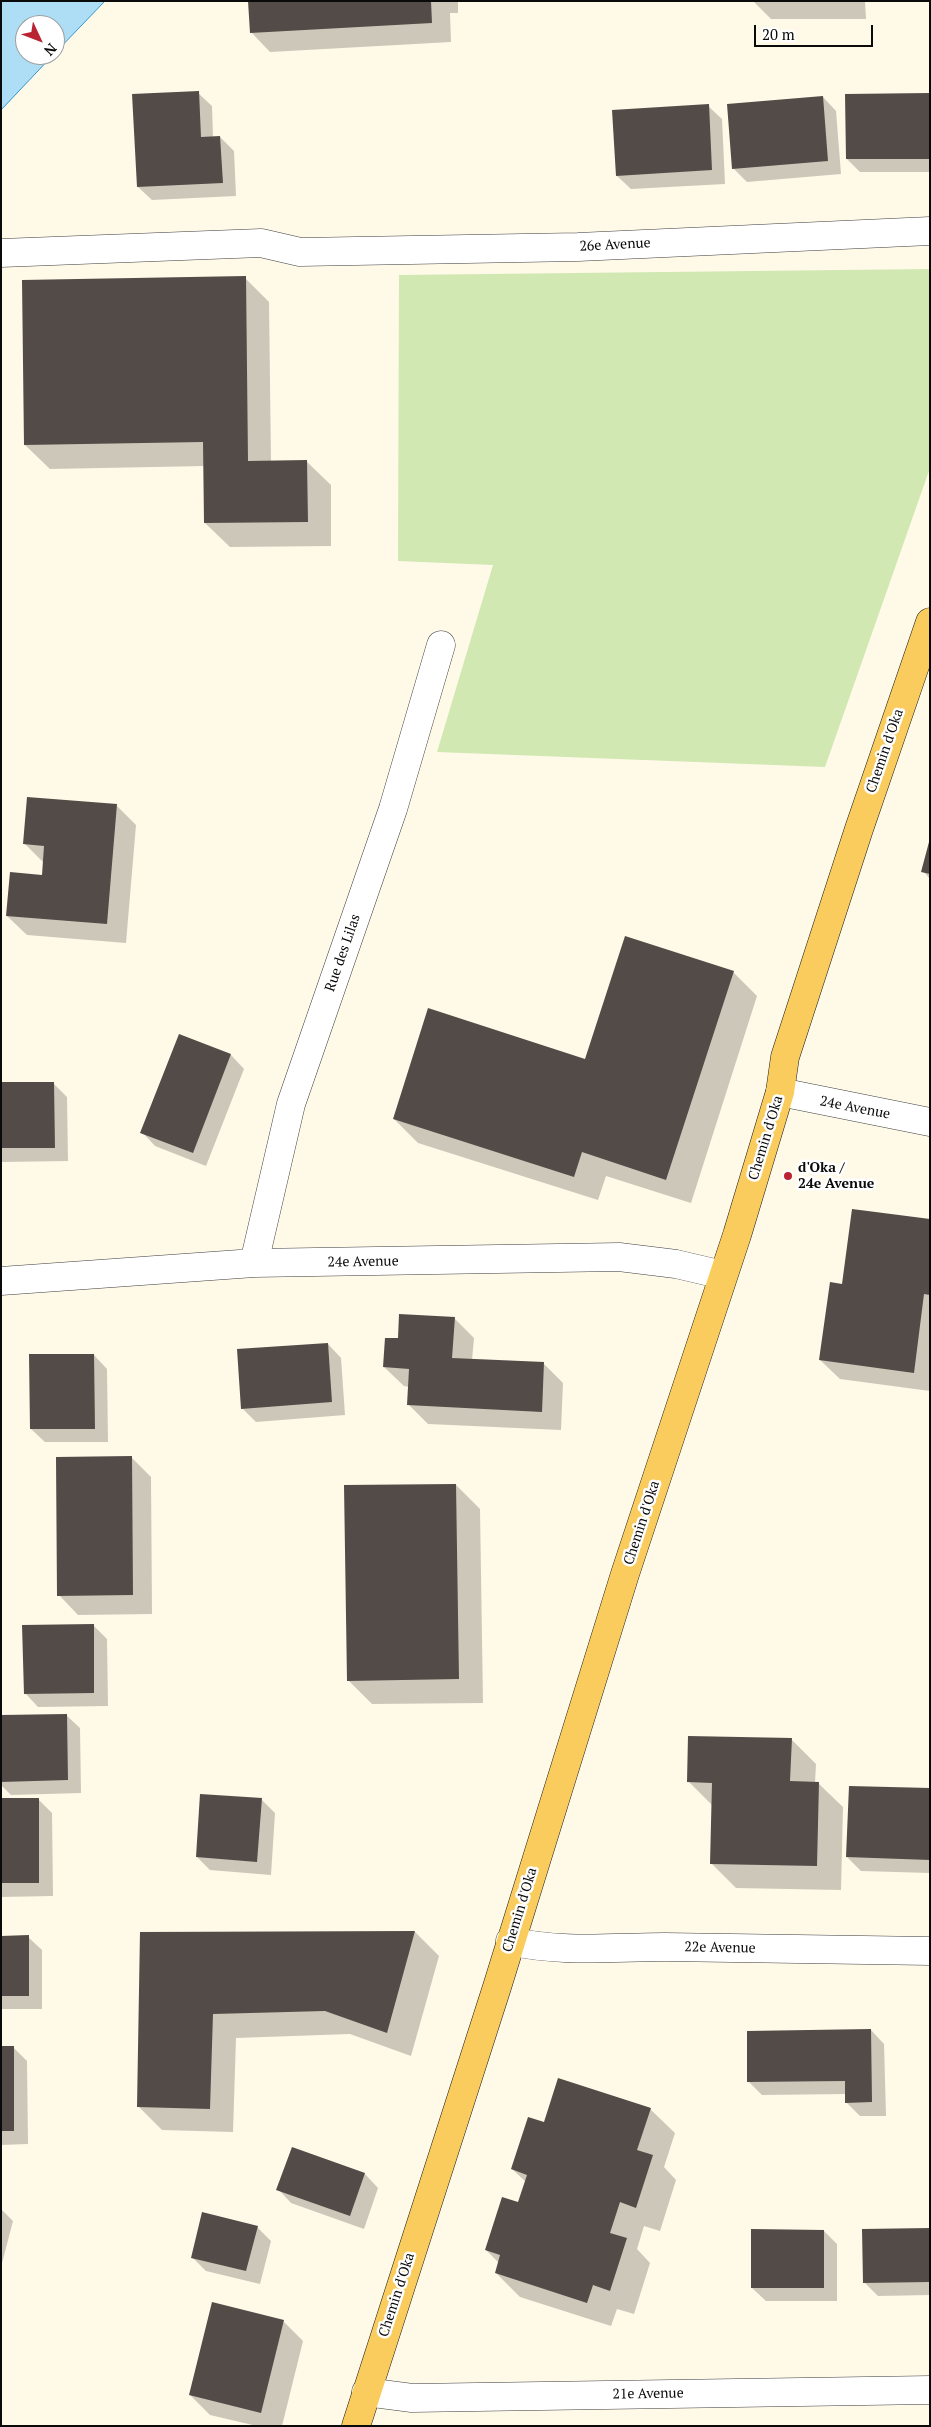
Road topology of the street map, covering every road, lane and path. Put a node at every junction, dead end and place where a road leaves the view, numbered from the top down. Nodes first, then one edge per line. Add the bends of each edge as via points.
1 (930, 230) edge
2 (1, 253) edge
3 (930, 622) edge
4 (441, 645) dead end
5 (780, 1092) junction
6 (930, 1122) edge
7 (254, 1264) junction
8 (723, 1275) junction
9 (1, 1281) edge
10 (510, 1941) junction
11 (930, 1952) edge
12 (930, 2390) edge
13 (366, 2392) junction
14 (356, 2426) edge

1 - 2 street, 26e Avenue via 578,247 300,252 261,243
3 - 5 main road, Chemin d'Oka via 785,1058
4 - 7 street, Rue des Lilas via 393,809 291,1104
5 - 6 street, 24e Avenue
5 - 8 main road, Chemin d'Oka
7 - 8 street, 24e Avenue via 619,1257 676,1264
7 - 9 street, 24e Avenue
8 - 10 main road, Chemin d'Oka
10 - 11 street, 22e Avenue via 570,1948
10 - 13 main road, Chemin d'Oka
12 - 13 street, 21e Avenue via 412,2398
13 - 14 main road, Chemin d'Oka

